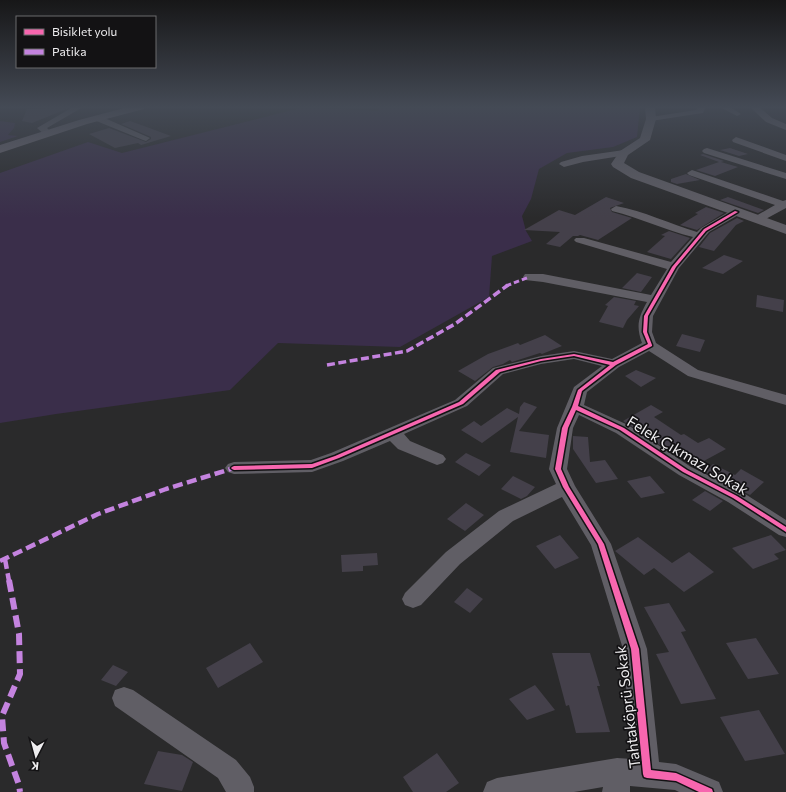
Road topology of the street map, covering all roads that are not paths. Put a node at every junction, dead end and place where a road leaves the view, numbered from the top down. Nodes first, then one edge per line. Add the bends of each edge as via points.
1 (15, 144) edge
2 (639, 144) edge
3 (747, 144) edge
4 (0, 149) edge
5 (707, 151) dead end
6 (624, 153) junction
7 (786, 158) edge
8 (564, 164) dead end
9 (692, 173) dead end
10 (786, 176) edge
11 (785, 204) edge
12 (616, 209) dead end
13 (736, 212) junction
14 (758, 219) junction
15 (786, 230) edge
16 (700, 236) junction
17 (580, 240) dead end
18 (674, 267) junction
19 (530, 278) dead end
20 (655, 300) junction
21 (650, 345) junction
22 (614, 364) junction
23 (786, 400) edge
24 (575, 408) junction
25 (392, 433) junction
26 (437, 459) dead end
27 (234, 468) dead end
28 (566, 487) junction
29 (786, 530) edge
30 (413, 599) dead end
31 (124, 698) dead end
32 (647, 774) junction
33 (617, 781) edge
34 (240, 792) edge
35 (497, 792) edge
36 (709, 792) edge

1 - 4 main road
2 - 6 street
3 - 7 street
5 - 10 street
6 - 8 street
6 - 13 street via 617,164 635,175
9 - 11 street
11 - 14 street
12 - 16 street via 632,212 668,227
13 - 14 street
13 - 16 street via 705,230
14 - 15 street
16 - 18 street
17 - 18 street
18 - 20 street
19 - 20 street via 543,278
20 - 21 street via 646,316 645,332
21 - 22 street, Tahtaköprü Sokak
21 - 23 street via 693,373
22 - 24 street, Tahtaköprü Sokak via 580,390
22 - 25 street via 574,355 541,360 498,372 461,403
24 - 28 street, Tahtaköprü Sokak via 565,428 558,469
24 - 29 street, Felek Çıkmazı Sokak via 622,429 685,471 735,497
25 - 26 street via 404,444
25 - 27 street via 337,458 312,466
28 - 30 street via 506,516 453,558
28 - 32 street, Tahtaköprü Sokak via 601,544 635,649
31 - 34 street via 228,769 240,787
32 - 33 street
32 - 36 street, Tahtaköprü Sokak via 676,778
33 - 35 street

